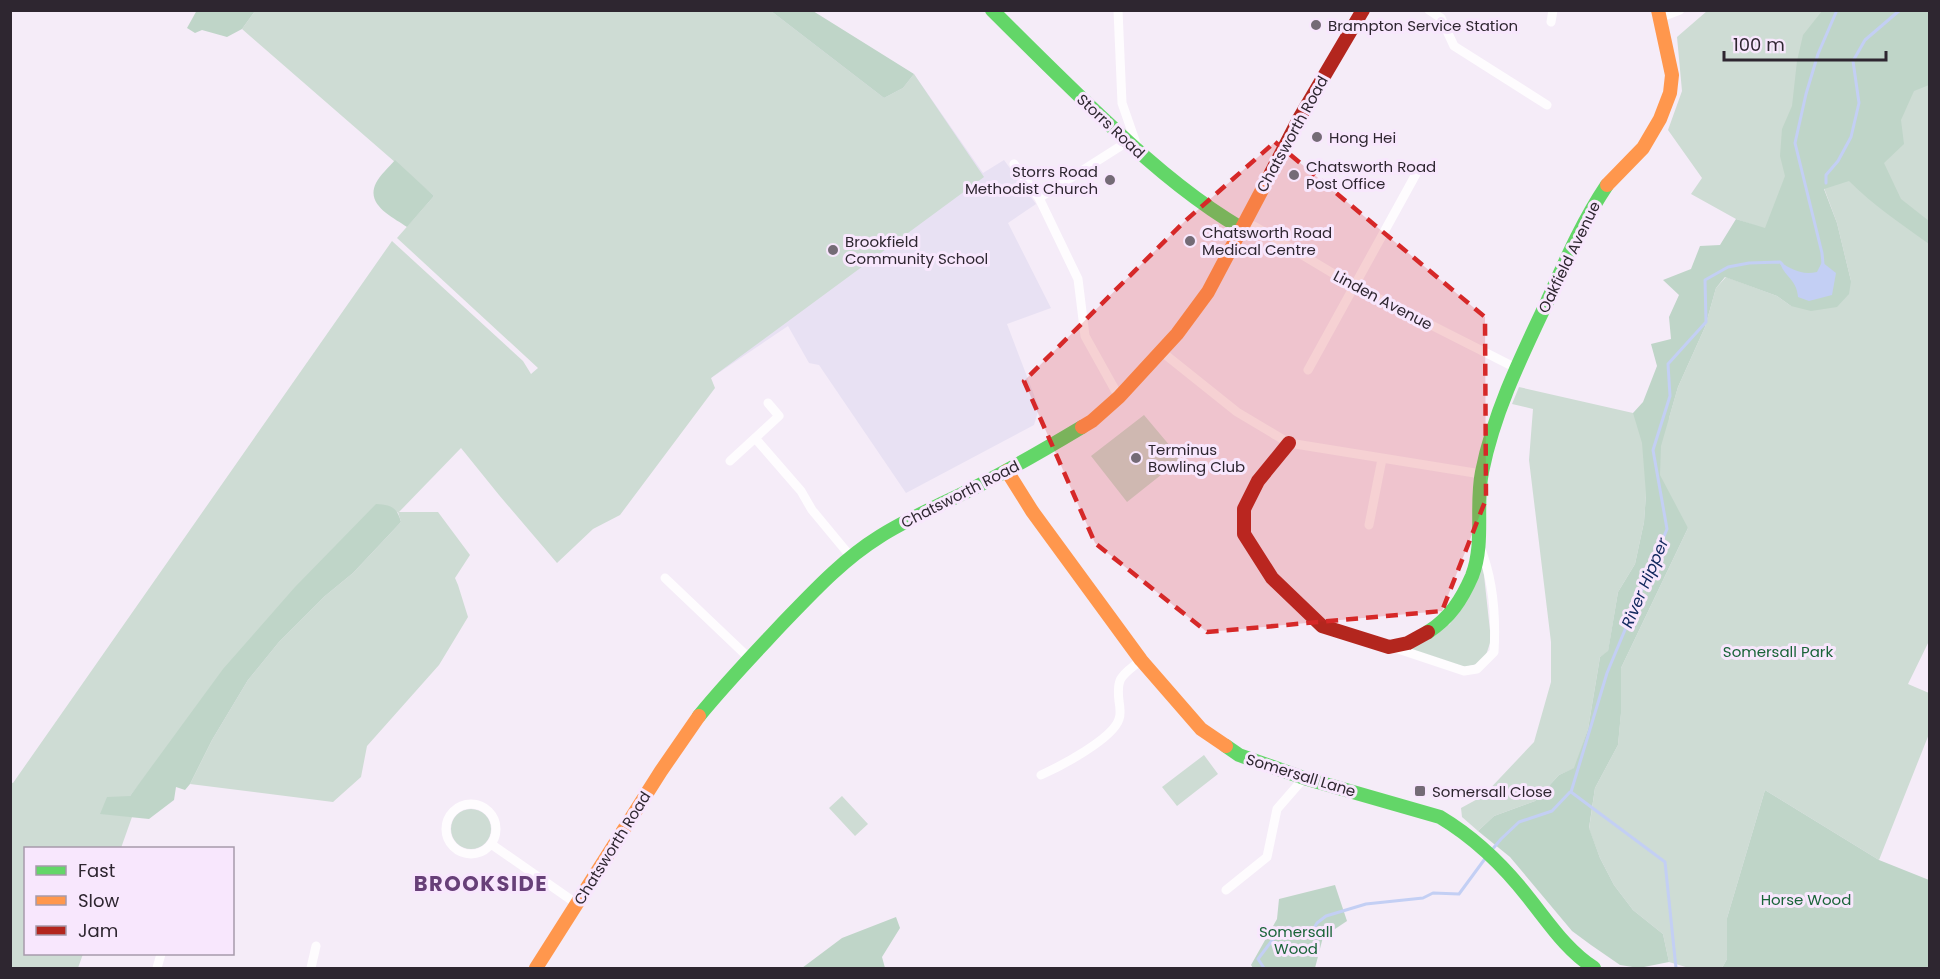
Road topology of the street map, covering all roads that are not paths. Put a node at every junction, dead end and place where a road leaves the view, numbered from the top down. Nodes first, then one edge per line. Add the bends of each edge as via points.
1 (992, 10) edge
2 (1118, 10) edge
3 (1429, 10) edge
4 (1553, 10) edge
5 (1680, 10) edge
6 (1363, 11) edge
7 (1658, 14) edge
8 (1551, 22) dead end
9 (1547, 105) dead end
10 (1127, 142) junction
11 (1139, 151) junction
12 (1014, 164) dead end
13 (1416, 174) dead end
14 (1039, 198) junction
15 (1247, 227) junction
16 (1354, 286) junction
17 (1162, 352) junction
18 (1516, 368) junction
19 (1308, 370) dead end
20 (1119, 397) junction
21 (768, 403) dead end
22 (755, 438) junction
23 (1289, 443) junction
24 (1382, 459) junction
25 (730, 460) dead end
26 (1007, 471) junction
27 (1481, 474) junction
28 (1369, 525) dead end
29 (1479, 545) junction
30 (851, 557) junction
31 (665, 578) dead end
32 (1389, 647) junction
33 (749, 658) junction
34 (1141, 660) junction
35 (1041, 775) dead end
36 (1304, 778) junction
37 (491, 844) junction
38 (1226, 890) dead end
39 (577, 904) junction
40 (316, 946) dead end
41 (311, 969) edge
42 (536, 969) edge
43 (1594, 969) edge

1 - 10 main road, Storrs Road
2 - 11 street via 1122,104
3 - 9 street via 1441,18 1454,46
4 - 8 street
5 - 7 street, Oakfield Avenue
6 - 15 main road, Chatsworth Road via 1300,117
7 - 18 main road, Oakfield Avenue via 1672,75 1660,119 1642,148 1609,180 1588,213
10 - 11 main road, Storrs Road
10 - 14 street
11 - 15 main road, Storrs Road via 1213,213
12 - 14 street
13 - 16 street
14 - 20 street via 1078,279 1085,336
15 - 16 street, Linden Avenue
15 - 17 main road, Chatsworth Road via 1208,292
16 - 18 street, Linden Avenue
16 - 19 street
17 - 20 main road, Chatsworth Road
17 - 23 street via 1236,412
18 - 27 main road, Oakfield Avenue via 1495,422
20 - 26 main road, Chatsworth Road via 1092,421
21 - 22 street via 779,416
22 - 25 street
22 - 30 street via 801,490 812,510
23 - 24 street
23 - 32 main road via 1258,482 1244,510 1244,534 1272,578 1322,626
24 - 27 street
24 - 28 street
26 - 30 main road, Chatsworth Road via 926,510
26 - 34 main road, Somersall Lane
27 - 29 main road, Oakfield Avenue
29 - 32 main road, Oakfield Avenue via 1473,573 1448,617 1408,643
29 - 32 street via 1486,562 1495,626 1494,652 1477,669 1464,671
30 - 33 main road, Chatsworth Road
31 - 33 street
33 - 39 main road, Chatsworth Road via 674,750
34 - 35 street via 1119,680 1120,713 1115,726 1070,760
34 - 36 main road, Somersall Lane via 1201,729 1239,755
36 - 38 street via 1277,809 1267,857
36 - 43 main road, Somersall Lane via 1440,817 1461,829 1503,867 1579,960
37 - 37 street via 495,820 484,807 467,804 453,813 446,827 455,848 470,854
37 - 39 street
39 - 42 main road, Chatsworth Road
40 - 41 street

